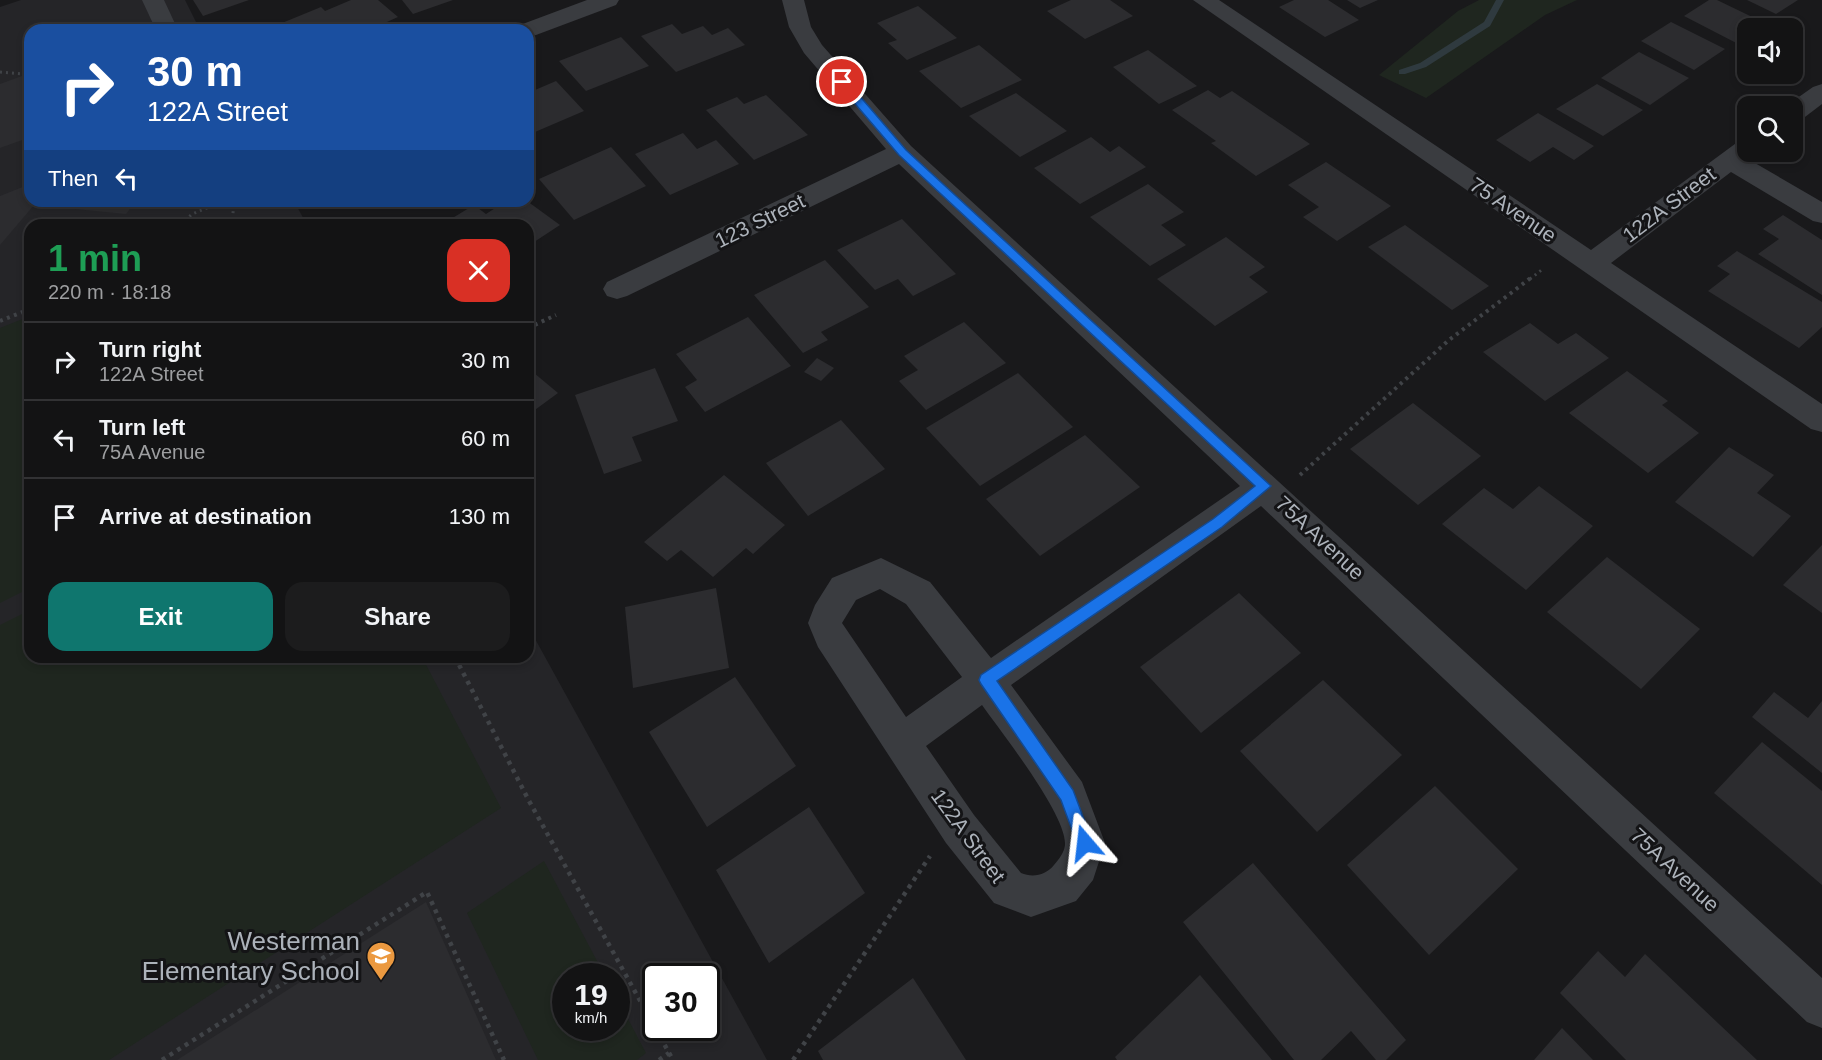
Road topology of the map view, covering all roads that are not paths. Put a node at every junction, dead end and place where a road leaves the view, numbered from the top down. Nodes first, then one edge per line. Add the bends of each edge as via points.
1 (153, 0) edge
2 (608, 0) edge
3 (793, 0) edge
4 (1204, 0) edge
5 (164, 24) edge
6 (534, 28) edge
7 (1822, 92) edge
8 (1803, 106) edge
9 (902, 152) junction
10 (1737, 154) edge
11 (1751, 162) edge
12 (1822, 214) edge
13 (1591, 264) junction
14 (617, 289) dead end
15 (1822, 420) edge
16 (1279, 484) junction
17 (987, 680) junction
18 (902, 742) junction
19 (1822, 1007) edge

1 - 5 street
2 - 6 street
3 - 9 street, 75A Avenue via 800,27 812,48
4 - 13 street, 75 Avenue
7 - 8 street
9 - 14 street, 123 Street
9 - 16 street, 75A Avenue
10 - 13 street, 122A Street
11 - 12 street
13 - 15 street, 75 Avenue
16 - 17 street
16 - 19 street, 75A Avenue
17 - 18 street
17 - 18 street, 122A Street via 918,593 881,573 844,589 825,623
17 - 18 street, 122A Street via 1068,795 1079,822 1085,843 1079,866 1062,887 1031,897 1008,889 960,829

